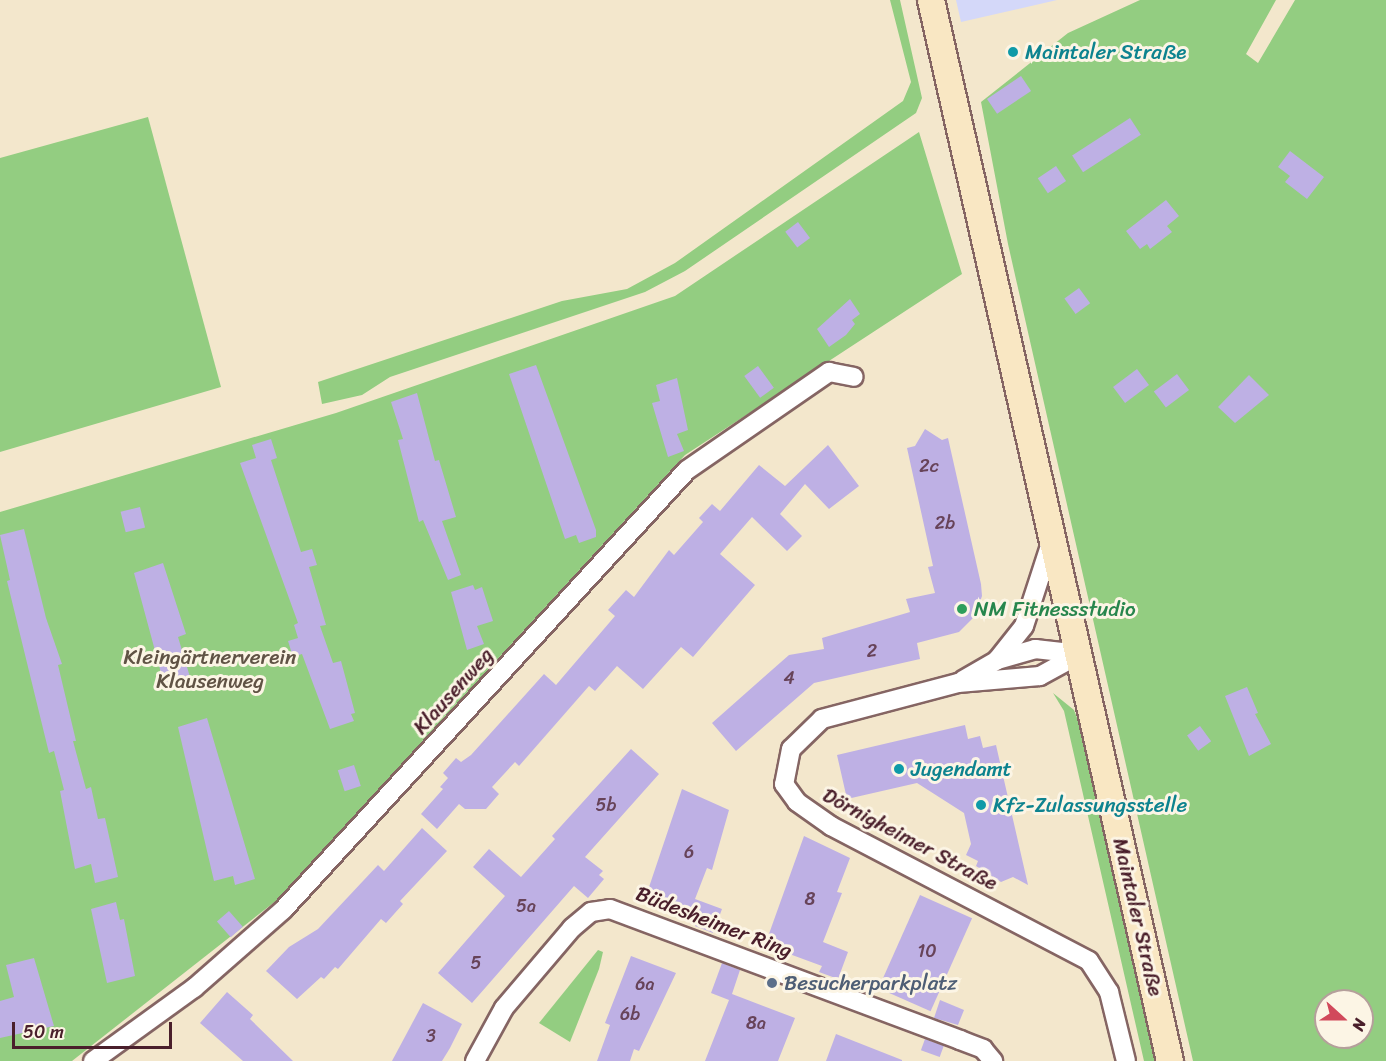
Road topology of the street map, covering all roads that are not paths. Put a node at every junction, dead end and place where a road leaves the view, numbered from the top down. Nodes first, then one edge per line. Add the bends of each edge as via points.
1 (931, 0) edge
2 (854, 377) dead end
3 (1053, 537) junction
4 (1080, 654) junction
5 (997, 660) junction
6 (958, 683) junction
7 (93, 1061) edge
8 (475, 1061) edge
9 (993, 1061) edge
10 (1126, 1061) edge
11 (1170, 1061) edge

1 - 3 main road, Maintaler Straße via 986,256
2 - 7 street, Klausenweg via 828,373 687,470 283,910 194,988
3 - 4 main road, Maintaler Straße
3 - 5 street, Dörnigheimer Straße via 1024,626
4 - 5 street, Dörnigheimer Straße via 1035,650
4 - 6 street, Dörnigheimer Straße via 1040,676
4 - 11 main road, Maintaler Straße
5 - 6 street, Dörnigheimer Straße
6 - 10 street, Dörnigheimer Straße via 822,719 791,749 784,784 796,802 831,826 1089,961 1109,992
8 - 9 street, Büdesheimer Ring via 504,1008 572,928 591,912 610,909 983,1049

